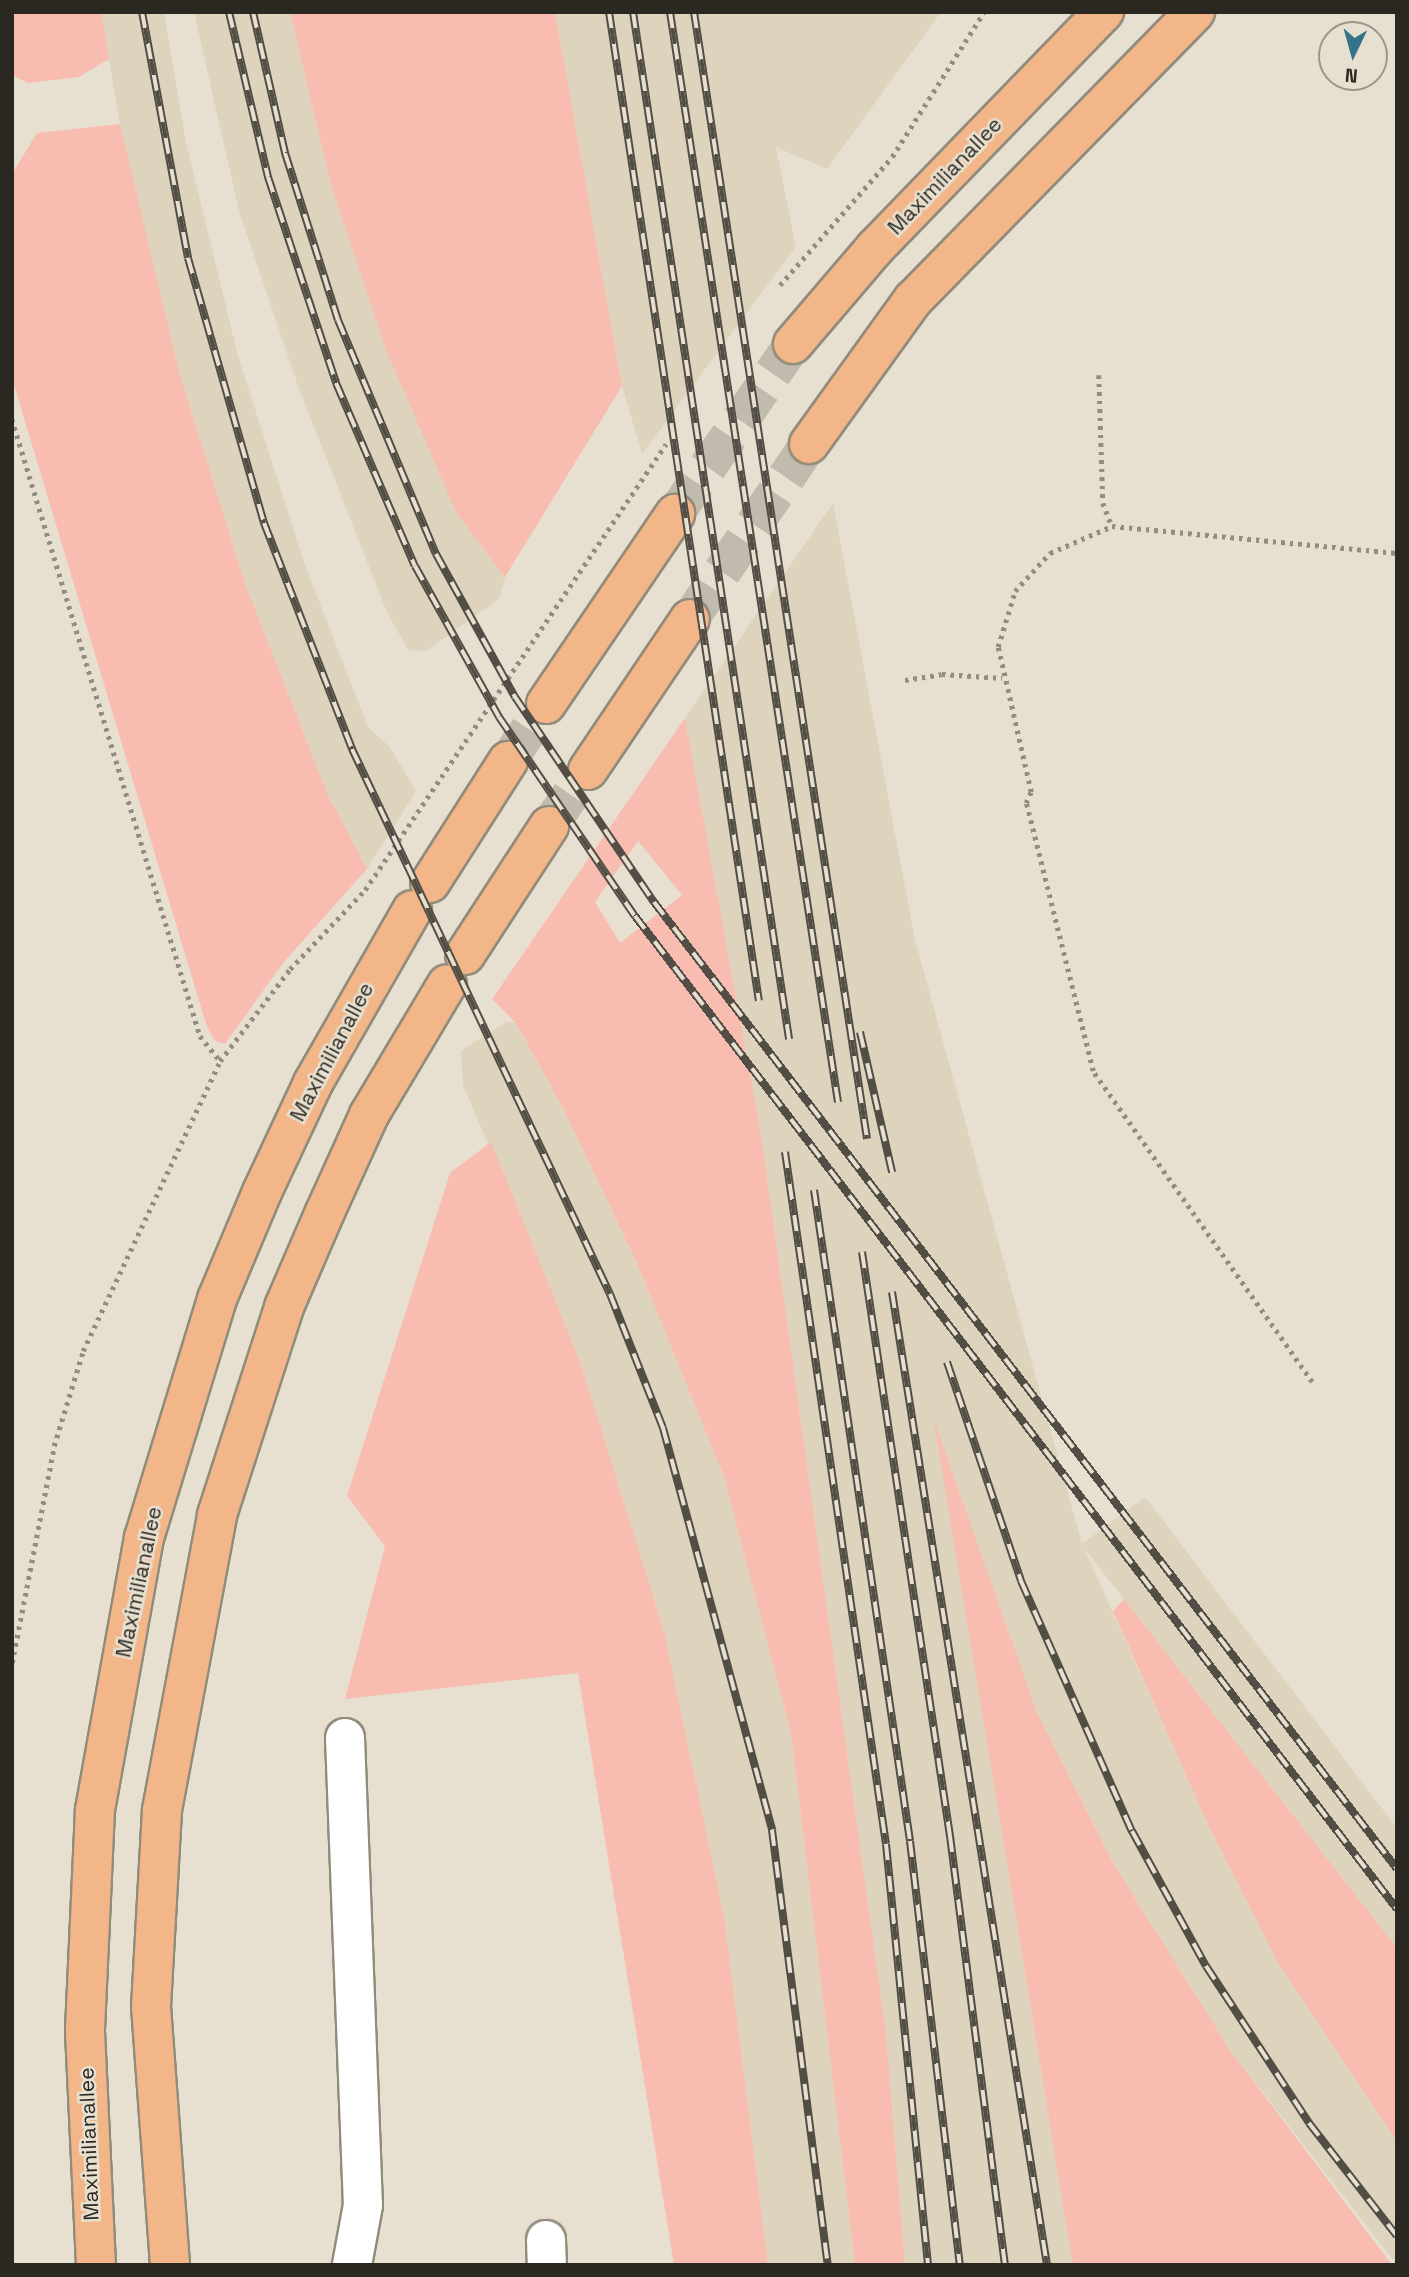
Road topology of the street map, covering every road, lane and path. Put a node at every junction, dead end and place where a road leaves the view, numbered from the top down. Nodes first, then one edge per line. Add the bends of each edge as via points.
1 (984, 12) edge
2 (1104, 12) edge
3 (1195, 12) edge
4 (780, 285) dead end
5 (793, 344) tunnel mouth
6 (1099, 375) dead end
7 (12, 419) edge
8 (666, 444) dead end
9 (809, 444) tunnel mouth
10 (675, 514) tunnel mouth
11 (1112, 526) junction
12 (1397, 553) edge
13 (690, 619) tunnel mouth
14 (1002, 677) junction
15 (905, 680) dead end
16 (546, 704) tunnel mouth
17 (508, 761) tunnel mouth
18 (588, 770) tunnel mouth
19 (549, 826) tunnel mouth
20 (220, 1061) junction
21 (1312, 1382) dead end
22 (12, 1663) edge
23 (345, 1738) dead end
24 (96, 2265) edge
25 (170, 2265) edge
26 (352, 2265) edge

1 - 4 path via 892,157
2 - 5 highway, Maximilianallee via 875,248
3 - 9 highway via 913,300
6 - 11 path via 1102,503
7 - 20 path via 200,1036
8 - 20 path via 365,890 290,969
10 - 16 highway
11 - 12 path
11 - 14 path via 1050,552 1015,591 998,648
13 - 18 highway
14 - 15 path
14 - 21 path via 1093,1071
17 - 24 highway, Maximilianallee via 421,896 313,1083 261,1192 217,1299 144,1538 95,1810 85,2030
19 - 25 highway via 369,1115 285,1307 217,1515 162,1810 151,2007
20 - 22 path via 83,1351 54,1446
23 - 26 lane via 363,2205

